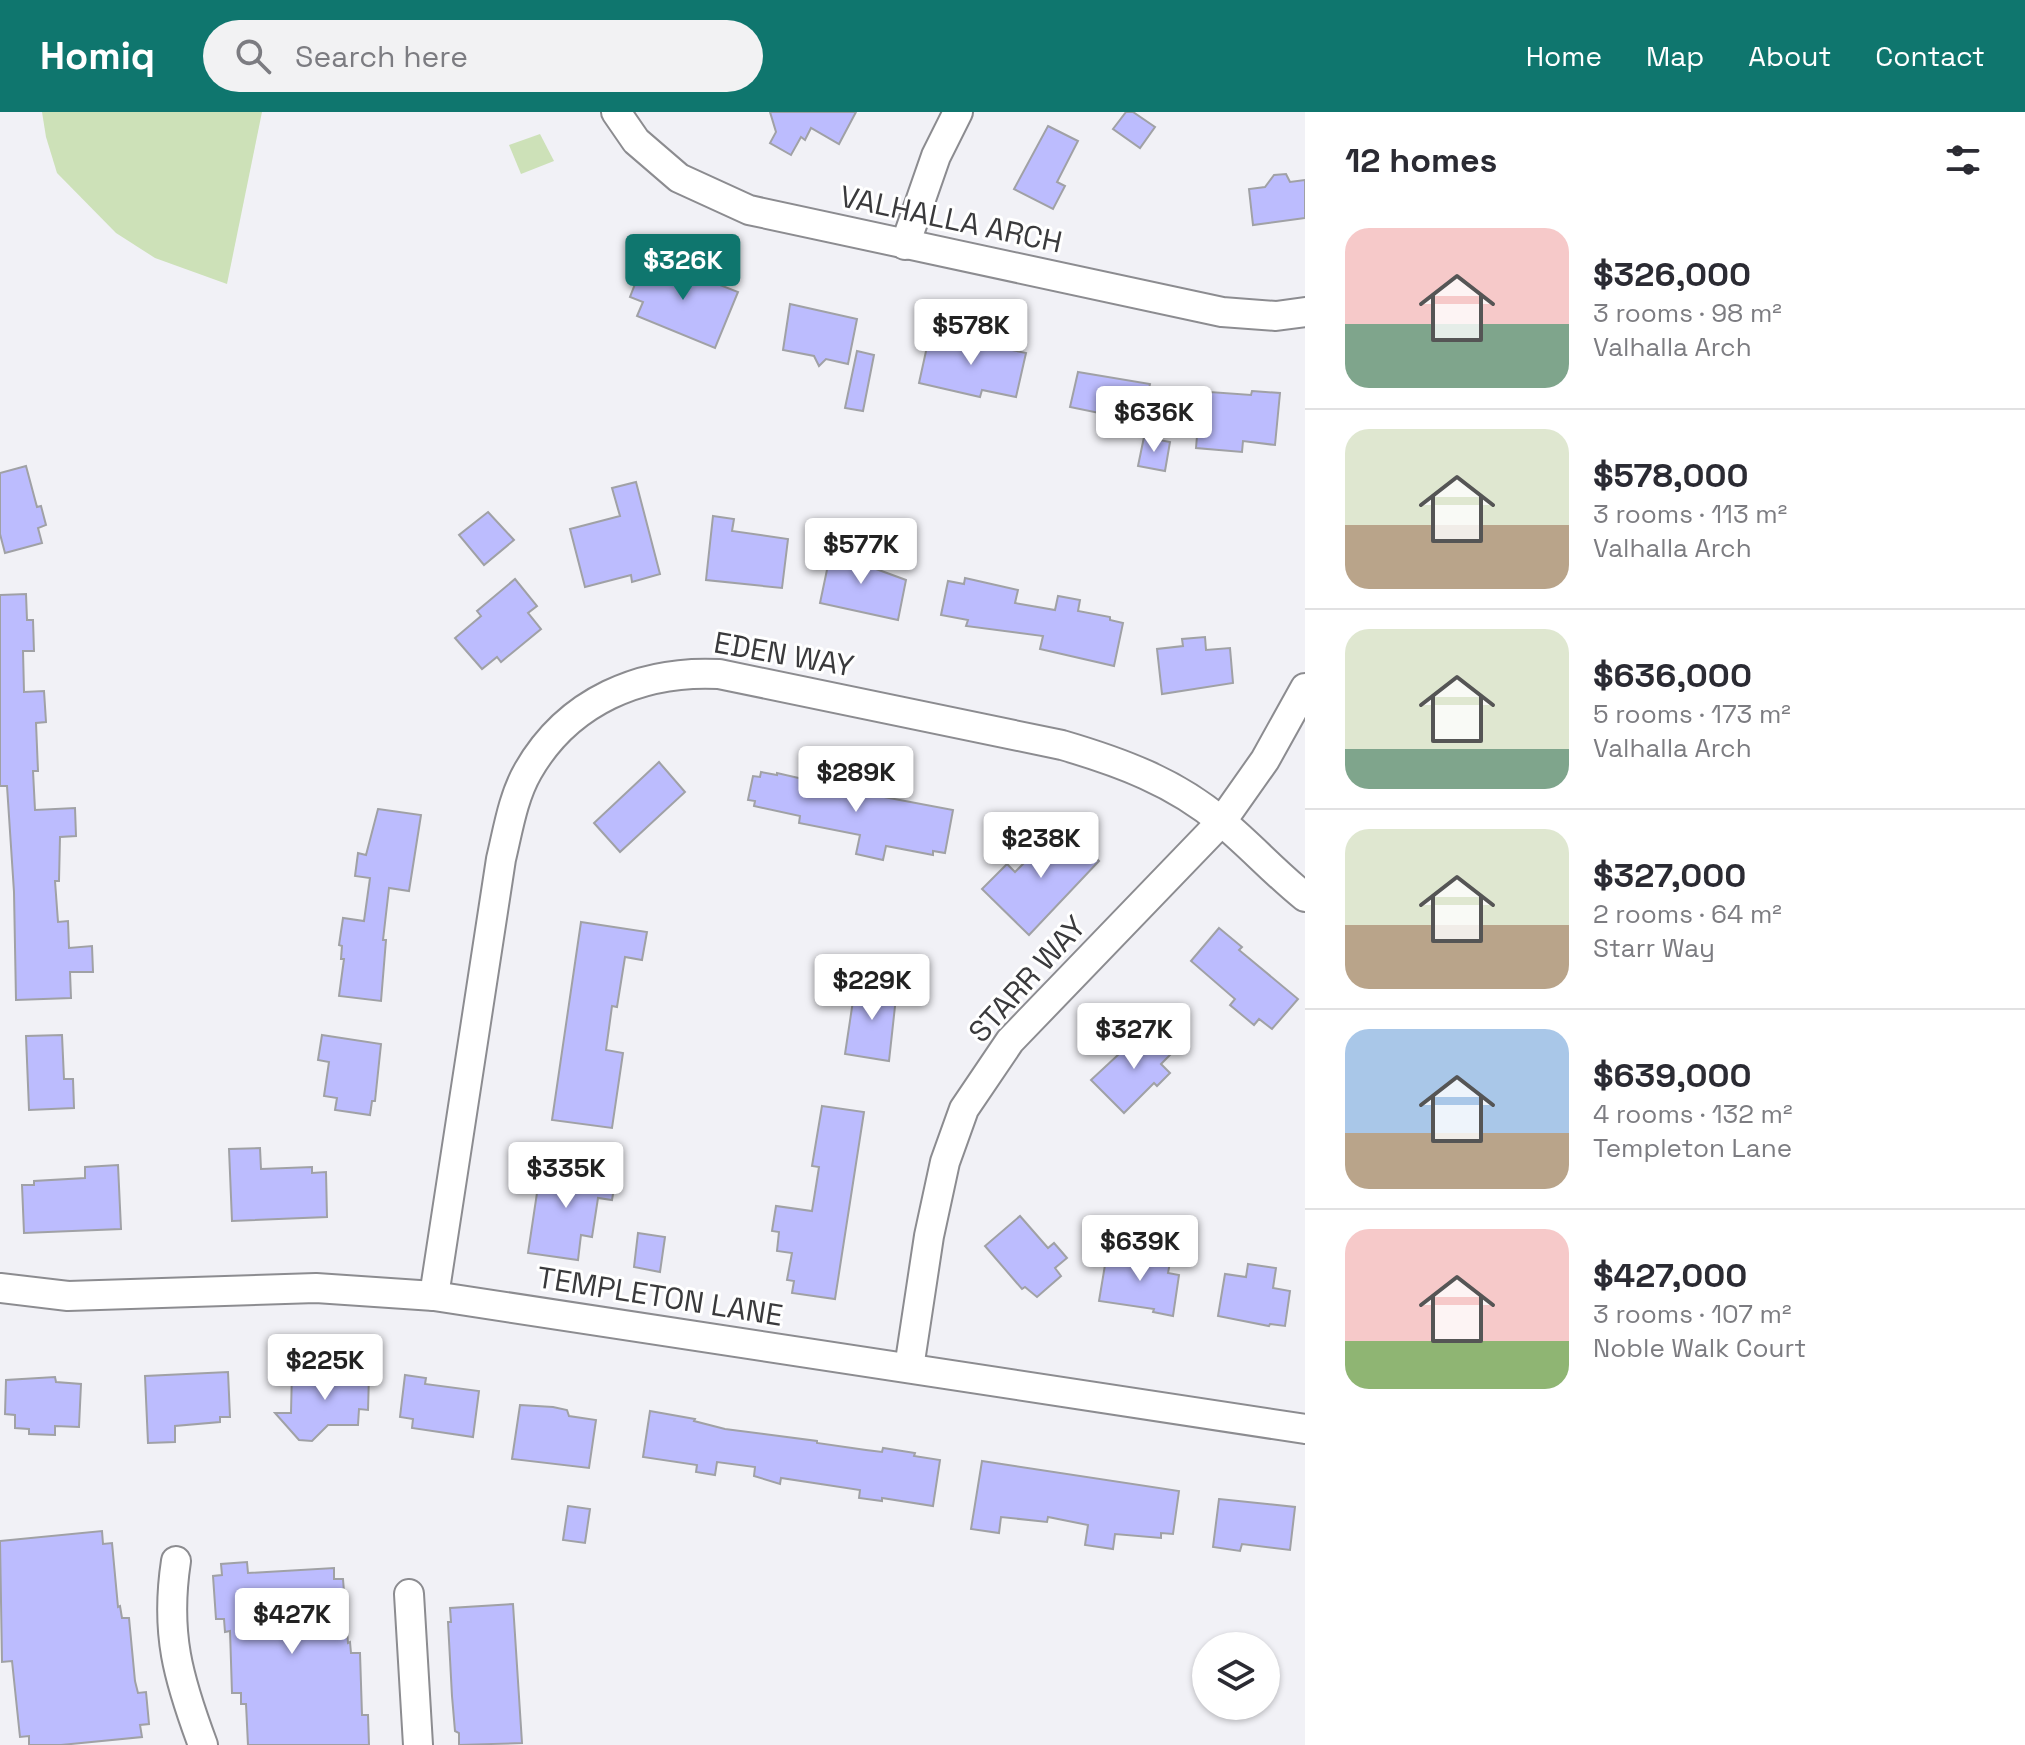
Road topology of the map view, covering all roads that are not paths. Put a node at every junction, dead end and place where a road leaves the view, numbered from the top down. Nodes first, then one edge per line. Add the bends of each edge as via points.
1 (616, 112) edge
2 (958, 112) edge
3 (905, 245) junction
4 (1305, 312) edge
5 (1305, 688) edge
6 (1222, 821) junction
7 (1305, 897) edge
8 (0, 1288) edge
9 (434, 1296) junction
10 (909, 1368) junction
11 (1305, 1429) edge
12 (176, 1561) dead end
13 (409, 1594) dead end
14 (203, 1745) edge
15 (418, 1745) edge

1 - 3 street, VALHALLA ARCH via 636,141 679,178 735,204
2 - 3 street via 936,156
3 - 4 street, VALHALLA ARCH via 1222,312
5 - 6 street, STARR WAY via 1265,760
6 - 7 street, EDEN WAY
6 - 9 street, EDEN WAY via 1152,776 1062,745 719,674 655,677 590,706 545,746 526,773 512,816
6 - 10 street, STARR WAY via 1010,1041 964,1109 941,1176
8 - 9 street, TEMPLETON LANE via 68,1296 316,1288
9 - 10 street, TEMPLETON LANE
10 - 11 street, TEMPLETON LANE
12 - 14 street via 171,1605 176,1665
13 - 15 street

